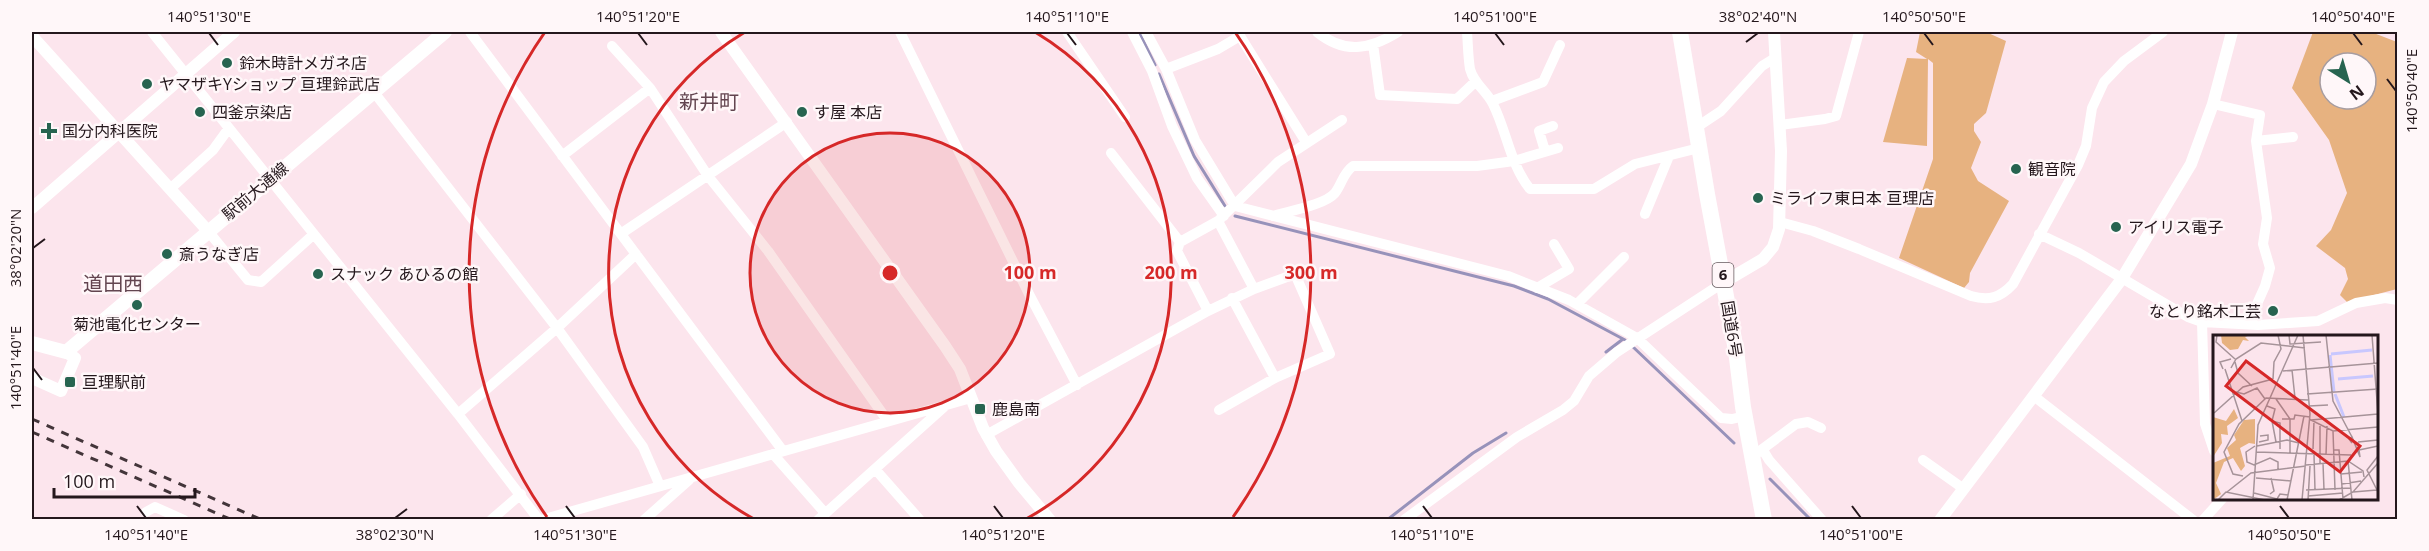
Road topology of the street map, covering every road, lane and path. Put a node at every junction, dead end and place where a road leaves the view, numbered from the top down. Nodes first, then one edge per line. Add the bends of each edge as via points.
1 (152, 32) edge
2 (234, 32) edge
3 (445, 32) edge
4 (470, 32) edge
5 (721, 32) edge
6 (900, 32) edge
7 (1067, 32) edge
8 (1132, 32) edge
9 (1146, 32) edge
10 (1317, 32) edge
11 (1467, 32) edge
12 (1680, 32) edge
13 (1774, 32) edge
14 (1859, 32) edge
15 (2163, 32) edge
16 (2232, 32) edge
17 (1392, 33) edge
18 (1243, 34) edge
19 (32, 36) edge
20 (1373, 44) junction
21 (1560, 45) dead end
22 (612, 46) dead end
23 (1775, 58) junction
24 (1166, 69) junction
25 (186, 74) junction
26 (1475, 82) junction
27 (650, 88) junction
28 (374, 91) junction
29 (1492, 102) junction
30 (2213, 104) junction
31 (1125, 117) dead end
32 (1342, 120) dead end
33 (787, 123) junction
34 (1780, 124) junction
35 (1553, 126) dead end
36 (1697, 127) junction
37 (229, 128) junction
38 (118, 133) junction
39 (2293, 137) dead end
40 (2256, 141) junction
41 (1306, 142) junction
42 (1557, 148) dead end
43 (1699, 148) junction
44 (1545, 151) junction
45 (1111, 153) dead end
46 (562, 156) junction
47 (1669, 156) junction
48 (1514, 161) junction
49 (708, 176) junction
50 (269, 178) junction
51 (170, 189) junction
52 (1235, 206) junction
53 (32, 208) edge
54 (1646, 214) dead end
55 (1273, 216) junction
56 (1221, 219) junction
57 (1780, 222) junction
58 (208, 231) junction
59 (622, 233) junction
60 (314, 234) junction
61 (2039, 234) junction
62 (1180, 242) junction
63 (1554, 244) dead end
64 (636, 254) junction
65 (1624, 257) dead end
66 (2121, 280) junction
67 (1724, 282) junction
68 (1537, 288) junction
69 (1254, 289) junction
70 (1232, 298) junction
71 (2397, 300) edge
72 (1577, 304) junction
73 (1208, 310) junction
74 (2202, 322) junction
75 (2248, 324) junction
76 (557, 328) junction
77 (1637, 338) junction
78 (32, 343) edge
79 (66, 352) junction
80 (32, 378) edge
81 (1275, 378) junction
82 (1077, 385) junction
83 (2035, 397) junction
84 (971, 398) junction
85 (946, 405) junction
86 (1219, 410) dead end
87 (458, 414) junction
88 (1744, 416) junction
89 (887, 420) junction
90 (1821, 428) dead end
91 (986, 435) junction
92 (2213, 447) edge
93 (778, 453) junction
94 (1757, 453) junction
95 (1923, 460) dead end
96 (875, 469) junction
97 (692, 477) junction
98 (660, 486) junction
99 (1964, 489) junction
100 (521, 494) junction
101 (2221, 500) edge
102 (146, 512) dead end
103 (822, 516) edge
104 (184, 519) edge
105 (491, 519) edge
106 (540, 519) edge
107 (644, 519) edge
108 (920, 519) edge
109 (1050, 519) edge
110 (1404, 519) edge
111 (1764, 519) edge
112 (1822, 519) edge
113 (1940, 519) edge
114 (2193, 519) edge
115 (2203, 519) edge

1 - 25 street
2 - 25 street
3 - 28 main road, 駅前大通線
4 - 46 street
5 - 33 street
6 - 82 street
7 - 31 street
8 - 56 street via 1152,71 1172,126
9 - 24 street
10 - 20 street via 1344,47
11 - 26 street
12 - 36 highway, 国道6号 / 6
13 - 23 street
14 - 34 street via 1836,116
15 - 61 street via 2124,61 2104,82 2092,108 2082,156
16 - 30 street
17 - 20 street
18 - 24 street via 1218,49
18 - 41 street
19 - 38 street
20 - 26 street via 1380,95 1457,99
21 - 29 street via 1543,82
22 - 27 street
23 - 34 street
23 - 36 street via 1762,66 1721,111
24 - 52 street via 1195,140
25 - 37 street
25 - 38 street
26 - 29 street
27 - 46 street
27 - 49 street
28 - 50 main road, 駅前大通線
28 - 76 street
29 - 48 street
30 - 40 street via 2260,115
30 - 66 street via 2191,164
32 - 41 street
33 - 49 street
33 - 84 street via 945,346 960,369
34 - 57 street
35 - 44 street via 1539,131
36 - 43 highway, 国道6号 / 6
37 - 50 street
37 - 51 street via 207,156
38 - 51 street
38 - 53 street
39 - 40 street
40 - 75 street via 2266,218 2262,244 2270,268
41 - 52 street via 1278,162
42 - 44 street
43 - 47 street
43 - 67 highway, 国道6号 / 6
44 - 48 street
45 - 62 street
46 - 59 street
47 - 48 street via 1635,164 1594,189 1571,191 1530,189
47 - 54 street
48 - 55 street via 1477,166 1353,166 1328,200
49 - 59 street
49 - 89 street via 768,251
50 - 58 main road, 駅前大通線
50 - 60 street
51 - 58 street
52 - 55 street
52 - 56 street
55 - 68 street via 1508,276
56 - 62 street
56 - 69 street
57 - 61 street via 1983,299 2004,294 2013,284
57 - 67 street via 1773,247 1763,259
58 - 60 street via 248,280 261,282
58 - 79 main road, 駅前大通線
59 - 64 street
60 - 87 street
61 - 66 street
62 - 73 street via 1177,251
63 - 68 street via 1569,269
64 - 76 street
64 - 93 street
65 - 72 street
66 - 74 street
66 - 83 street
67 - 77 street
67 - 88 highway, 国道6号 / 6
68 - 72 street
69 - 70 street
69 - 81 street via 1295,274 1330,354
70 - 73 street
70 - 81 street
71 - 75 street via 2356,303 2318,321
72 - 77 street
73 - 82 street
74 - 75 street
74 - 92 street via 2205,424
76 - 87 street
76 - 98 street via 643,447
77 - 88 street via 1721,418
77 - 110 street via 1589,376 1574,401 1563,410 1517,437
78 - 79 main road
79 - 80 street via 75,358 61,391
81 - 86 street
82 - 91 street
83 - 99 street
83 - 114 street
84 - 85 street
84 - 91 street
85 - 89 street
85 - 96 street
87 - 100 street
88 - 94 highway, 国道6号 / 6
89 - 93 street
90 - 94 street via 1808,422 1796,424
91 - 109 street
93 - 97 street
93 - 103 street
94 - 111 highway, 国道6号 / 6
94 - 112 street
95 - 99 street
96 - 103 street
96 - 108 street
97 - 98 street
97 - 107 street
98 - 106 street
99 - 113 street
100 - 105 street
100 - 106 street
101 - 115 street
102 - 104 street via 155,507

